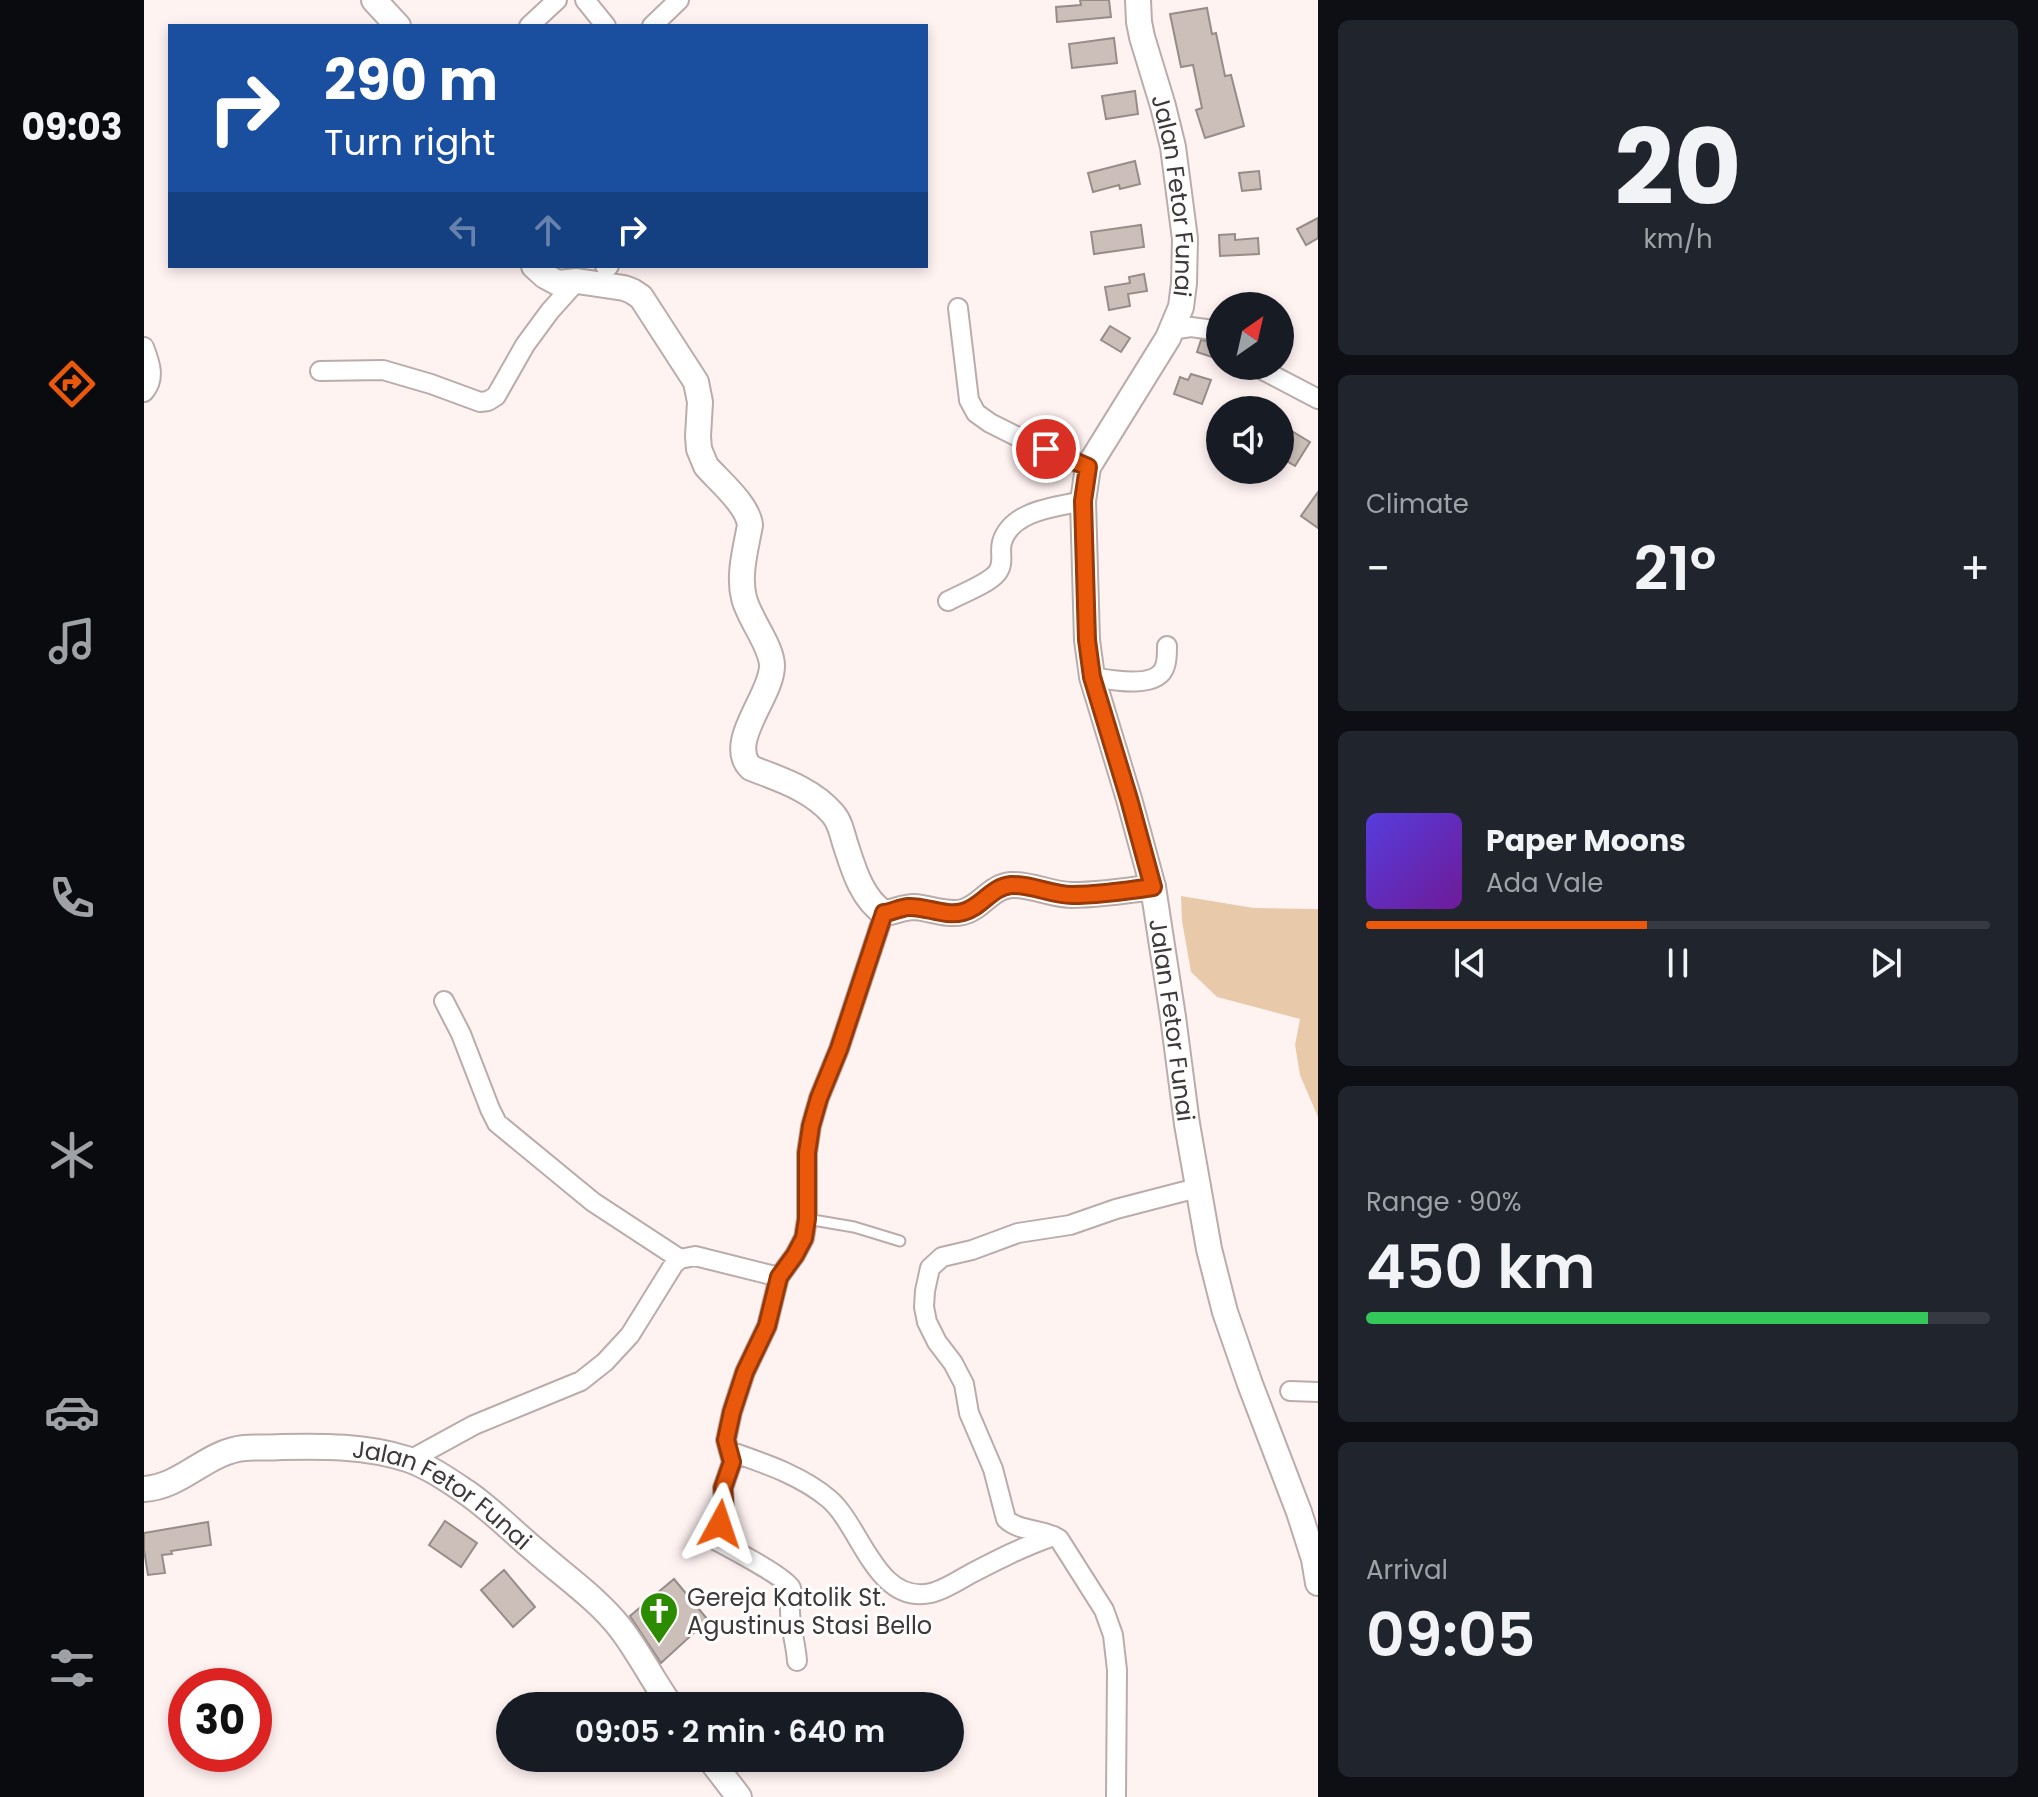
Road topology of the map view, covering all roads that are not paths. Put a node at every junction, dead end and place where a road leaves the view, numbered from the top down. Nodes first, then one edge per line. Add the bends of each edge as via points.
1 (374, 0) edge
2 (557, 0) edge
3 (585, 0) edge
4 (1138, 0) edge
5 (675, 13) edge
6 (396, 24) edge
7 (533, 24) edge
8 (604, 24) edge
9 (656, 24) edge
10 (536, 268) edge
11 (577, 281) junction
12 (958, 308) dead end
13 (1206, 328) edge
14 (1171, 330) junction
15 (144, 347) edge
16 (320, 371) dead end
17 (1282, 380) edge
18 (144, 392) edge
19 (1318, 399) edge
20 (1088, 467) junction
21 (1083, 501) junction
22 (948, 601) dead end
23 (1167, 646) dead end
24 (1092, 677) junction
25 (1153, 887) junction
26 (884, 913) junction
27 (444, 1001) dead end
28 (1197, 1188) junction
29 (807, 1219) junction
30 (900, 1241) dead end
31 (680, 1259) junction
32 (779, 1277) junction
33 (1290, 1391) dead end
34 (1318, 1392) edge
35 (729, 1451) junction
36 (410, 1460) junction
37 (144, 1489) edge
38 (1054, 1536) junction
39 (1318, 1583) edge
40 (797, 1661) dead end
41 (662, 1692) edge
42 (720, 1772) edge
43 (739, 1797) edge
44 (1116, 1797) edge

1 - 6 street
2 - 7 street
3 - 8 street
4 - 14 street, Jalan Fetor Funai via 1142,37 1173,147 1185,239 1181,307
5 - 9 street
10 - 11 street via 558,283
11 - 16 street via 488,401 383,370
11 - 26 street via 637,294 696,382 703,459 749,518 742,589 771,656 771,674 742,744 745,762 810,794 833,813 859,881 871,903
12 - 20 street via 969,400 976,413
13 - 14 street
14 - 20 street, Jalan Fetor Funai
15 - 18 street via 152,378
17 - 19 street
20 - 21 street, Jalan Fetor Funai
21 - 22 street via 1017,522 1002,541 997,572
21 - 24 street, Jalan Fetor Funai
23 - 24 street via 1162,673 1149,681
24 - 25 street, Jalan Fetor Funai
25 - 26 street via 1072,895 1010,885 964,912 908,907
25 - 28 street, Jalan Fetor Funai
26 - 29 street via 811,1126
27 - 31 street via 497,1123 593,1202
28 - 38 street via 1070,1225 1018,1233 942,1257 930,1268 927,1322 964,1384 1006,1519
28 - 39 street, Jalan Fetor Funai via 1225,1312 1299,1512
29 - 30 lane
29 - 32 street via 804,1238
31 - 32 street via 695,1256
31 - 36 street via 630,1335 581,1381 474,1425
32 - 35 street via 767,1326 732,1412
33 - 34 street
35 - 38 street via 826,1496 887,1579 912,1594 934,1593
35 - 40 street via 732,1462 717,1541 790,1586
36 - 37 street, Jalan Fetor Funai via 341,1447 243,1448 212,1458 170,1484
36 - 41 street, Jalan Fetor Funai via 468,1493 596,1603 619,1626
38 - 44 street via 1104,1610 1113,1635
42 - 43 street

